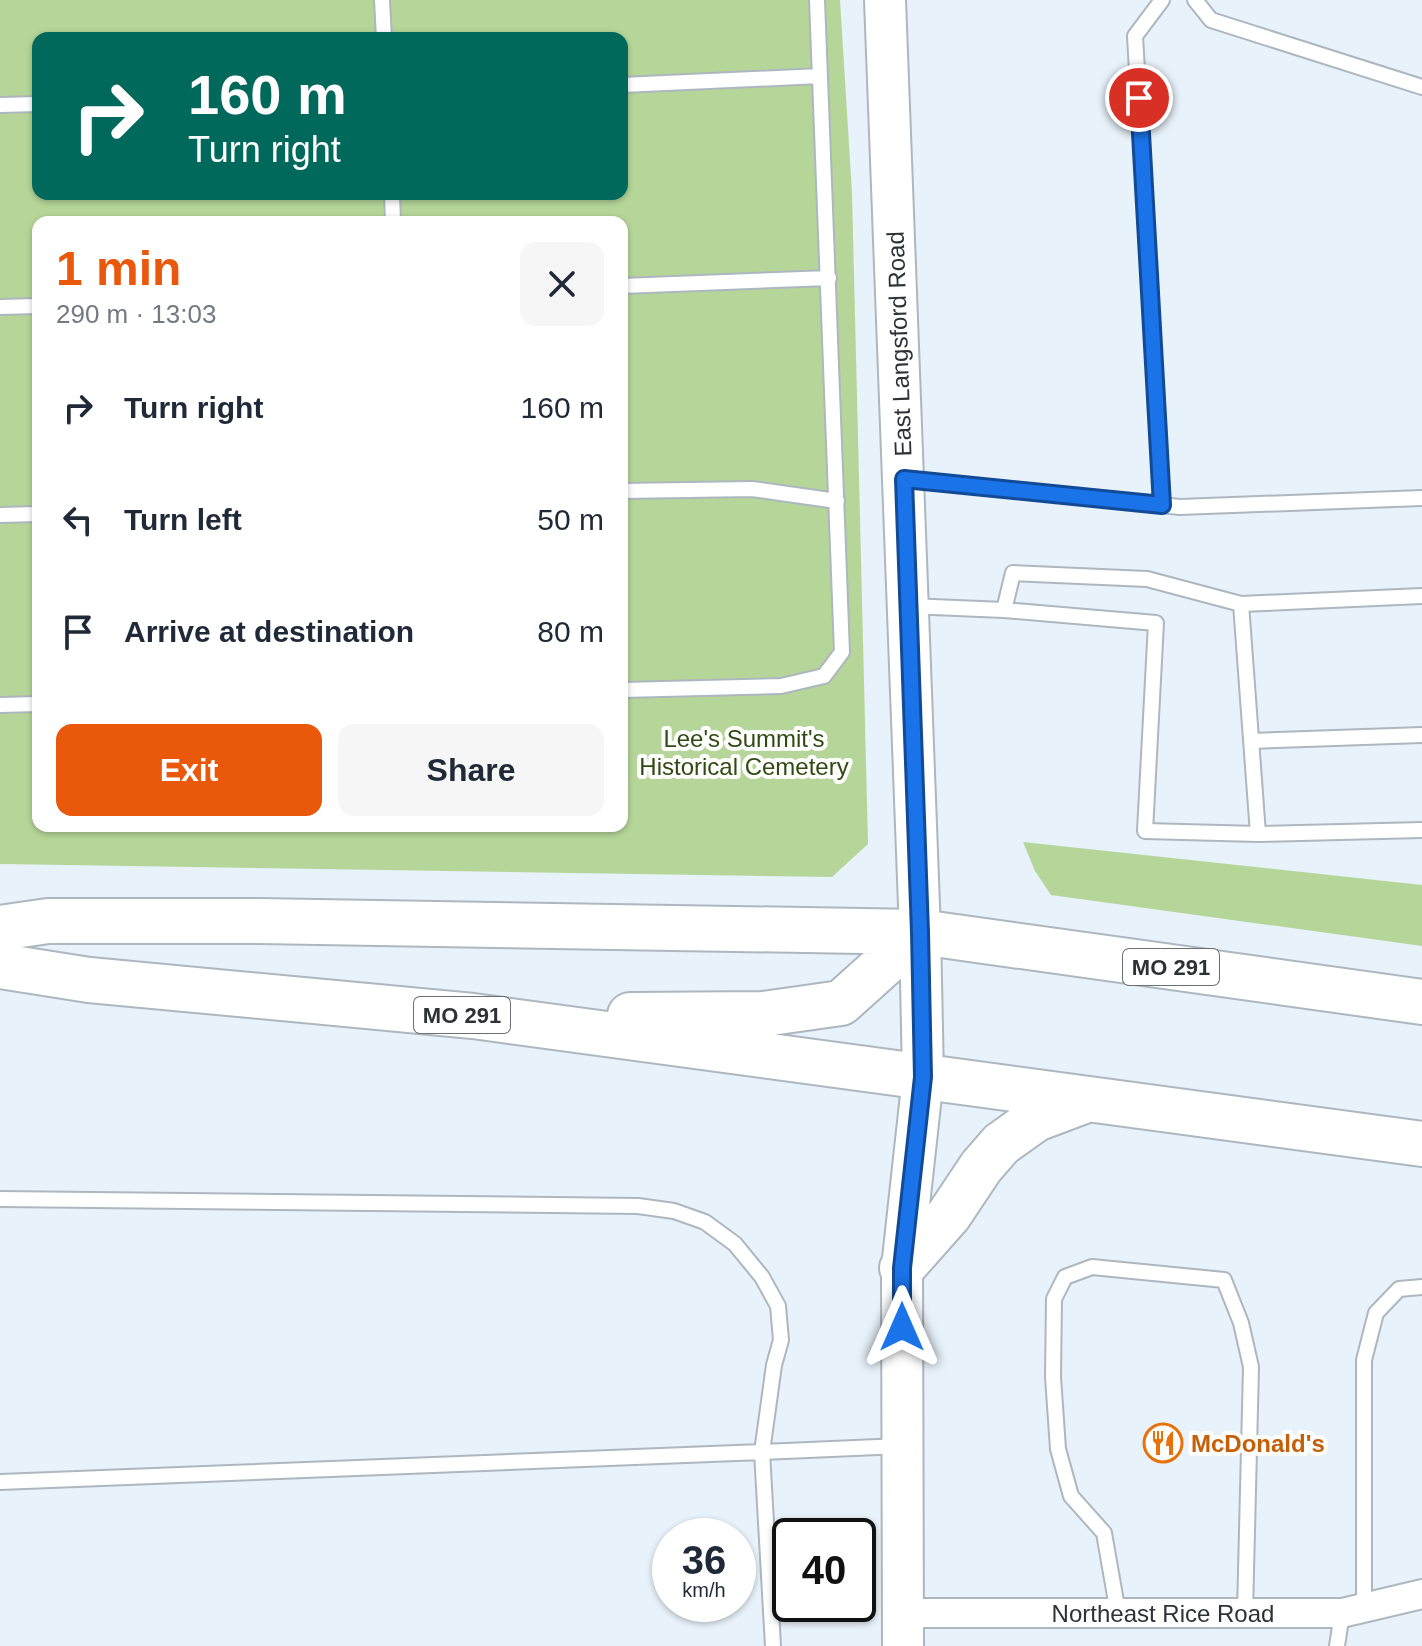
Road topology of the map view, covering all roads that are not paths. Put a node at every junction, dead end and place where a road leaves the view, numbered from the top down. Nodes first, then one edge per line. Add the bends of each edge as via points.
1 (382, 0) edge
2 (817, 0) edge
3 (885, 0) edge
4 (1162, 0) edge
5 (1195, 0) edge
6 (384, 32) edge
7 (820, 76) junction
8 (628, 85) edge
9 (1422, 87) edge
10 (32, 104) edge
11 (0, 105) edge
12 (829, 278) junction
13 (628, 286) edge
14 (32, 306) edge
15 (0, 307) edge
16 (904, 479) junction
17 (628, 491) edge
18 (1422, 498) edge
19 (837, 501) junction
20 (1162, 505) junction
21 (32, 514) edge
22 (0, 515) edge
23 (1422, 596) edge
24 (1241, 604) junction
25 (909, 606) junction
26 (1004, 610) junction
27 (628, 690) edge
28 (32, 704) edge
29 (0, 705) edge
30 (1422, 735) edge
31 (1251, 741) junction
32 (1422, 830) edge
33 (1258, 834) junction
34 (0, 928) edge
35 (920, 932) junction
36 (0, 966) edge
37 (1422, 1002) edge
38 (473, 1016) junction
39 (923, 1077) junction
40 (1087, 1099) junction
41 (1422, 1144) edge
42 (0, 1199) edge
43 (902, 1268) junction
44 (1422, 1287) edge
45 (901, 1446) junction
46 (762, 1452) junction
47 (0, 1482) edge
48 (1422, 1594) edge
49 (1353, 1611) junction
50 (1118, 1613) junction
51 (1245, 1613) junction
52 (902, 1630) edge
53 (773, 1646) edge
54 (1337, 1646) edge

1 - 6 lane
2 - 7 lane
3 - 16 street, East Langsford Road
4 - 20 lane via 1135,36
5 - 9 lane via 1211,20
7 - 8 lane
7 - 12 lane
10 - 11 lane
12 - 13 lane
12 - 19 lane
14 - 15 lane
16 - 20 lane
16 - 25 street, East Langsford Road
17 - 19 lane via 752,489
18 - 20 lane
19 - 27 lane via 842,652 824,676 781,686
21 - 22 lane
23 - 24 lane
24 - 26 lane via 1147,579 1013,573
24 - 31 lane
25 - 26 lane
25 - 35 street, East Langsford Road
26 - 33 lane via 1156,623 1145,831
28 - 29 lane
30 - 31 lane
31 - 33 lane
32 - 33 lane
34 - 35 main road, MO 291 via 48,921 259,921
35 - 37 main road, MO 291
35 - 38 main road via 841,1003 763,1014
35 - 39 street, East Langsford Road
36 - 38 main road, MO 291 via 89,980
38 - 39 main road, MO 291
39 - 40 main road, MO 291
39 - 43 street, East Langsford Road
40 - 41 main road, MO 291
40 - 43 main road via 1036,1119 1001,1144
42 - 46 lane via 638,1206 674,1211 705,1222 735,1244 778,1306 781,1340
43 - 45 street, East Langsford Road
44 - 49 lane via 1399,1289 1376,1313 1364,1360
45 - 46 lane
45 - 52 street, East Langsford Road
46 - 47 lane
46 - 53 lane
48 - 49 street, Northeast Rice Road
49 - 51 street, Northeast Rice Road
49 - 54 lane
50 - 51 street, Northeast Rice Road
50 - 51 lane via 1104,1533 1071,1496 1058,1449 1054,1299 1065,1277 1092,1267 1224,1280 1251,1367
50 - 52 street, Northeast Rice Road

